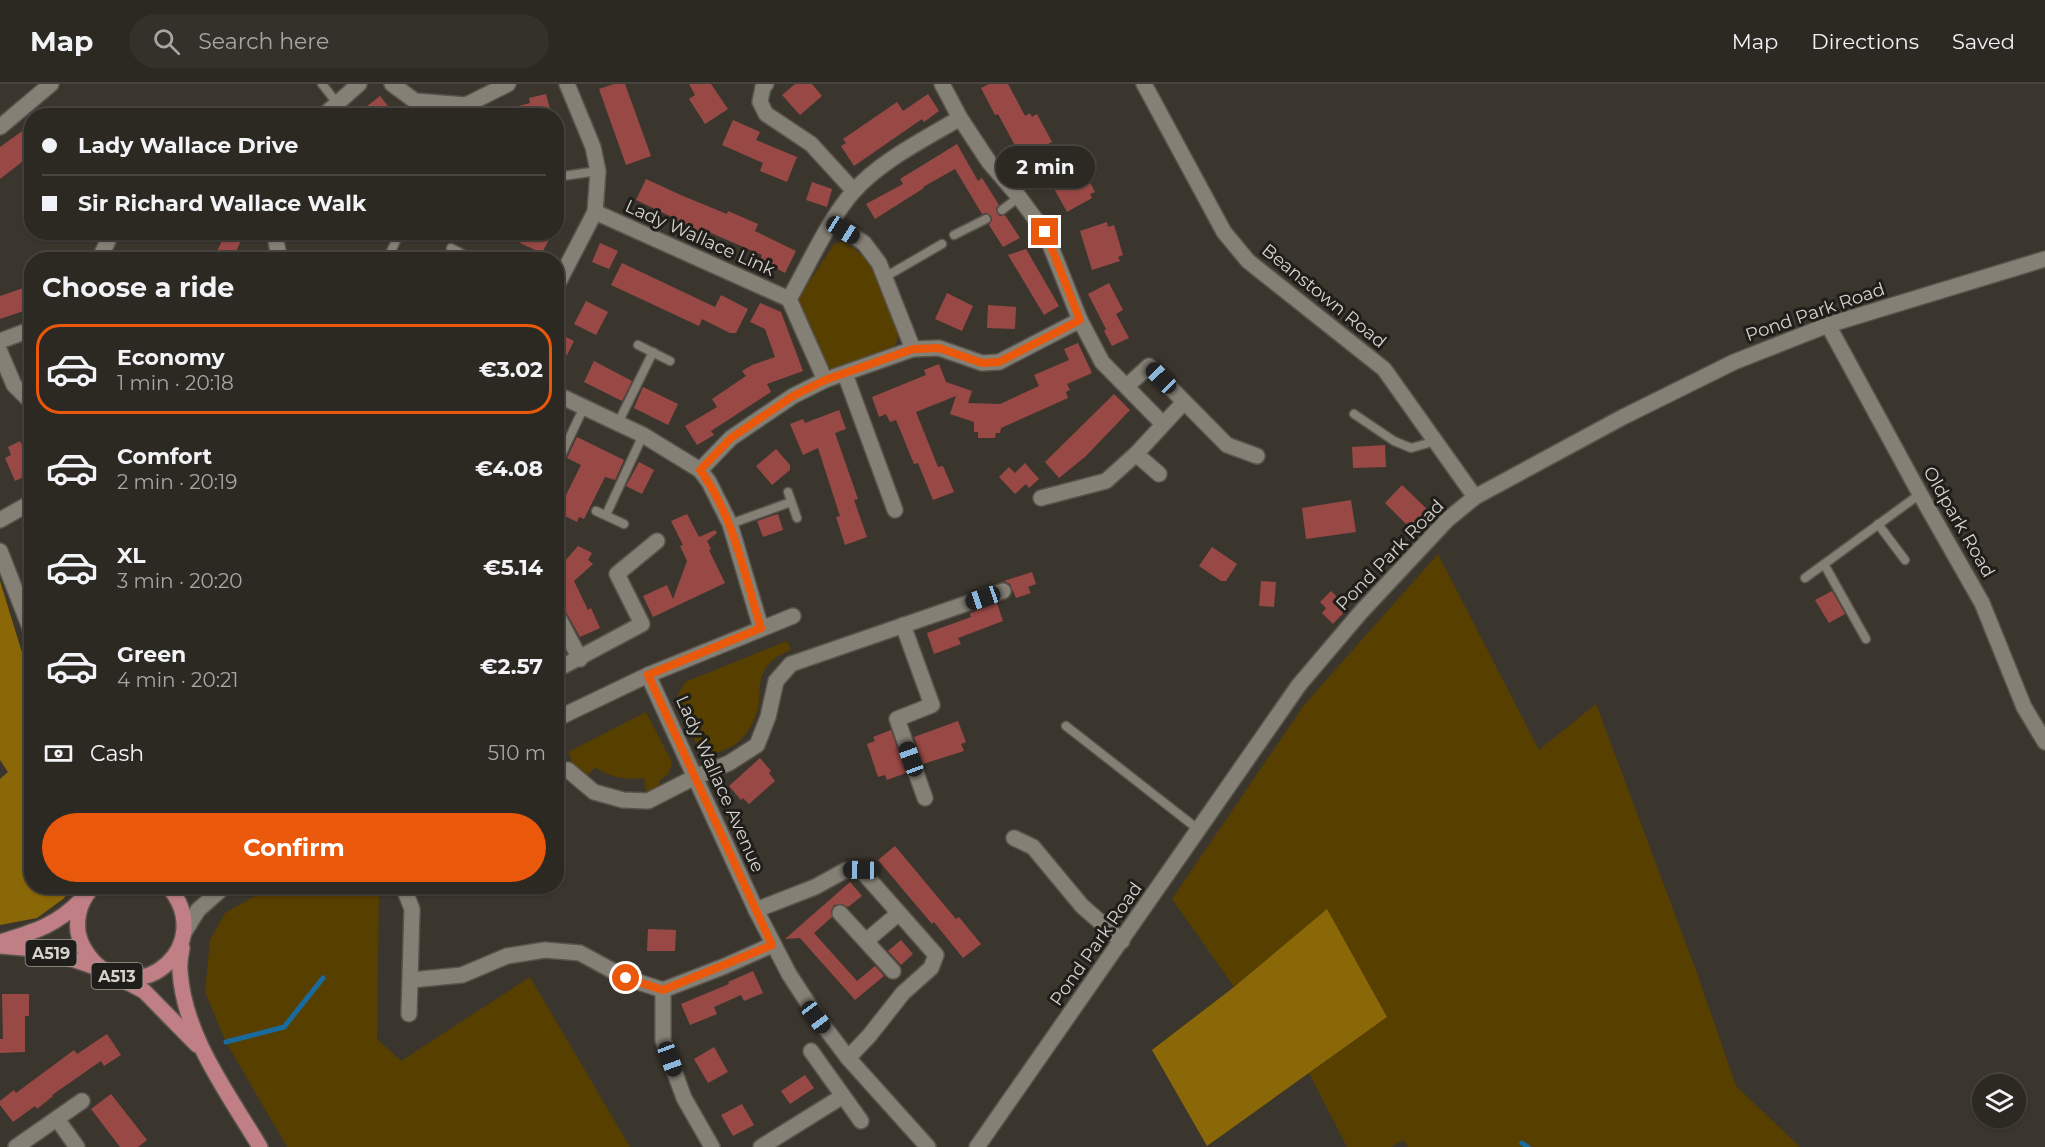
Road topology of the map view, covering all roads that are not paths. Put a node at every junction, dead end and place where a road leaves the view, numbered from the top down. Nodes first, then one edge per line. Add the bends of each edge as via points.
1 (51, 84) edge
2 (322, 84) edge
3 (359, 84) edge
4 (392, 84) edge
5 (508, 84) edge
6 (567, 84) edge
7 (942, 84) edge
8 (1144, 84) edge
9 (762, 85) edge
10 (337, 103) junction
11 (33, 108) edge
12 (332, 108) edge
13 (24, 114) edge
14 (960, 118) junction
15 (0, 127) edge
16 (598, 171) junction
17 (564, 176) edge
18 (854, 191) junction
19 (1019, 197) junction
20 (1002, 210) dead end
21 (595, 212) junction
22 (986, 219) dead end
23 (832, 223) junction
24 (954, 235) dead end
25 (942, 244) dead end
26 (451, 248) dead end
27 (458, 252) edge
28 (2045, 259) edge
29 (564, 272) edge
30 (885, 277) junction
31 (789, 299) junction
32 (1080, 320) junction
33 (1828, 325) junction
34 (24, 332) edge
35 (0, 341) edge
36 (638, 345) dead end
37 (913, 349) junction
38 (0, 352) edge
39 (652, 352) junction
40 (670, 361) dead end
41 (845, 374) junction
42 (825, 380) junction
43 (1126, 386) junction
44 (24, 395) edge
45 (564, 398) edge
46 (1184, 402) junction
47 (584, 407) junction
48 (1354, 414) dead end
49 (618, 423) junction
50 (1162, 424) junction
51 (643, 435) junction
52 (1436, 441) junction
53 (564, 449) edge
54 (1136, 454) junction
55 (1257, 456) dead end
56 (700, 470) junction
57 (1159, 474) dead end
58 (788, 492) dead end
59 (1920, 494) junction
60 (1475, 497) junction
61 (1041, 498) dead end
62 (791, 502) junction
63 (24, 506) edge
64 (895, 510) dead end
65 (596, 511) dead end
66 (606, 515) junction
67 (797, 518) dead end
68 (0, 520) edge
69 (624, 524) dead end
70 (730, 524) junction
71 (1878, 524) junction
72 (657, 542) dead end
73 (0, 551) edge
74 (1905, 560) dead end
75 (1824, 564) junction
76 (1805, 578) dead end
77 (1003, 591) dead end
78 (24, 612) edge
79 (793, 616) dead end
80 (903, 625) junction
81 (564, 628) edge
82 (761, 628) junction
83 (1866, 639) dead end
84 (580, 659) junction
85 (564, 666) edge
86 (648, 675) junction
87 (564, 715) edge
88 (1066, 726) dead end
89 (2045, 742) edge
90 (568, 770) dead end
91 (695, 777) junction
92 (925, 798) dead end
93 (1199, 830) junction
94 (1014, 838) dead end
95 (86, 894) edge
96 (88, 894) edge
97 (174, 894) edge
98 (216, 894) edge
99 (406, 894) edge
100 (756, 910) junction
101 (899, 912) junction
102 (840, 913) dead end
103 (184, 936) junction
104 (866, 941) junction
105 (1122, 941) junction
106 (0, 944) edge
107 (772, 945) junction
108 (100, 969) junction
109 (893, 971) dead end
110 (116, 976) junction
111 (411, 980) junction
112 (663, 990) junction
113 (409, 1014) dead end
114 (204, 1052) junction
115 (811, 1052) dead end
116 (848, 1058) junction
117 (843, 1096) junction
118 (82, 1101) dead end
119 (57, 1119) junction
120 (861, 1121) dead end
121 (16, 1147) edge
122 (77, 1147) edge
123 (260, 1147) edge
124 (712, 1147) edge
125 (761, 1147) edge
126 (928, 1147) edge
127 (977, 1147) edge

1 - 11 street
2 - 10 lane
3 - 10 street
4 - 5 street via 415,100 466,105
6 - 16 street via 593,147
7 - 14 street
8 - 52 street, Beanstown Road via 1224,232 1248,261 1384,369
9 - 18 street via 760,102 766,114 811,144
10 - 12 street
13 - 15 street
14 - 18 street via 886,163
14 - 19 street via 988,162
16 - 17 lane
16 - 21 street
18 - 23 street
19 - 20 lane
19 - 32 street via 1045,232
21 - 29 street
21 - 31 street, Lady Wallace Link
22 - 24 lane
23 - 30 street via 864,243
23 - 31 street
25 - 30 lane
26 - 27 lane
28 - 33 street, Pond Park Road
30 - 37 street
31 - 42 street
32 - 37 street via 999,362 982,363 939,348
32 - 43 street via 1102,362
33 - 59 street, Oldpark Road
33 - 60 street, Pond Park Road via 1734,362
34 - 35 street
36 - 39 lane
37 - 41 street
38 - 44 street via 14,385
39 - 40 lane
39 - 49 lane
41 - 42 street
41 - 64 street
42 - 56 street via 793,396 731,438
43 - 46 street via 1149,366
43 - 50 street
45 - 47 street
46 - 50 street
46 - 55 street via 1227,445
47 - 49 street
47 - 53 lane
48 - 52 lane via 1411,448
49 - 51 street
50 - 54 street
51 - 56 street
51 - 66 lane
52 - 60 street, Beanstown Road
54 - 57 street
54 - 61 street via 1106,481
56 - 70 street
58 - 62 lane
59 - 71 lane
59 - 89 street, Oldpark Road via 1982,603 2024,707
60 - 93 street, Pond Park Road via 1447,520 1299,685
62 - 67 lane
62 - 70 lane
63 - 68 street
65 - 66 lane
66 - 69 lane
70 - 82 street
71 - 74 lane
71 - 75 lane
72 - 84 street via 617,574 642,624
73 - 78 street
75 - 76 lane
75 - 83 lane
77 - 80 street
79 - 82 street
80 - 91 street via 791,664 776,681 757,745 729,763
80 - 92 street via 932,705 897,719
81 - 84 street
82 - 86 street
84 - 85 street
86 - 87 street
86 - 91 street, Lady Wallace Avenue
88 - 93 lane
90 - 91 street via 594,792 622,800 648,801
91 - 100 street, Lady Wallace Avenue
93 - 105 street, Pond Park Road
94 - 105 street via 1033,848 1082,906
95 - 106 main road, A519 via 66,916
96 - 108 main road, A513 via 79,911 79,941
97 - 103 main road, A513 via 183,912
98 - 103 street via 198,910
99 - 111 street via 412,909
100 - 101 street via 846,870 861,870
100 - 107 street, Lady Wallace Avenue
101 - 104 street
101 - 116 street via 936,955 931,968 903,993
102 - 104 street
103 - 110 main road, A513 via 175,957 163,968 132,979
103 - 114 main road, A513 via 179,970
104 - 109 street
105 - 127 street, Pond Park Road
106 - 108 main road, A519 via 45,950
107 - 112 street
107 - 116 street, Lady Wallace Avenue via 816,1017
108 - 110 main road, A513
110 - 114 main road, A513 via 144,991
111 - 112 street via 462,975 507,956 546,950 580,952 626,978
111 - 113 street
112 - 124 street via 663,1040 684,1098
114 - 123 main road, A513
115 - 117 street
116 - 126 street, Lady Wallace Avenue
117 - 120 street
117 - 125 street
118 - 119 street
119 - 121 street
119 - 122 street

